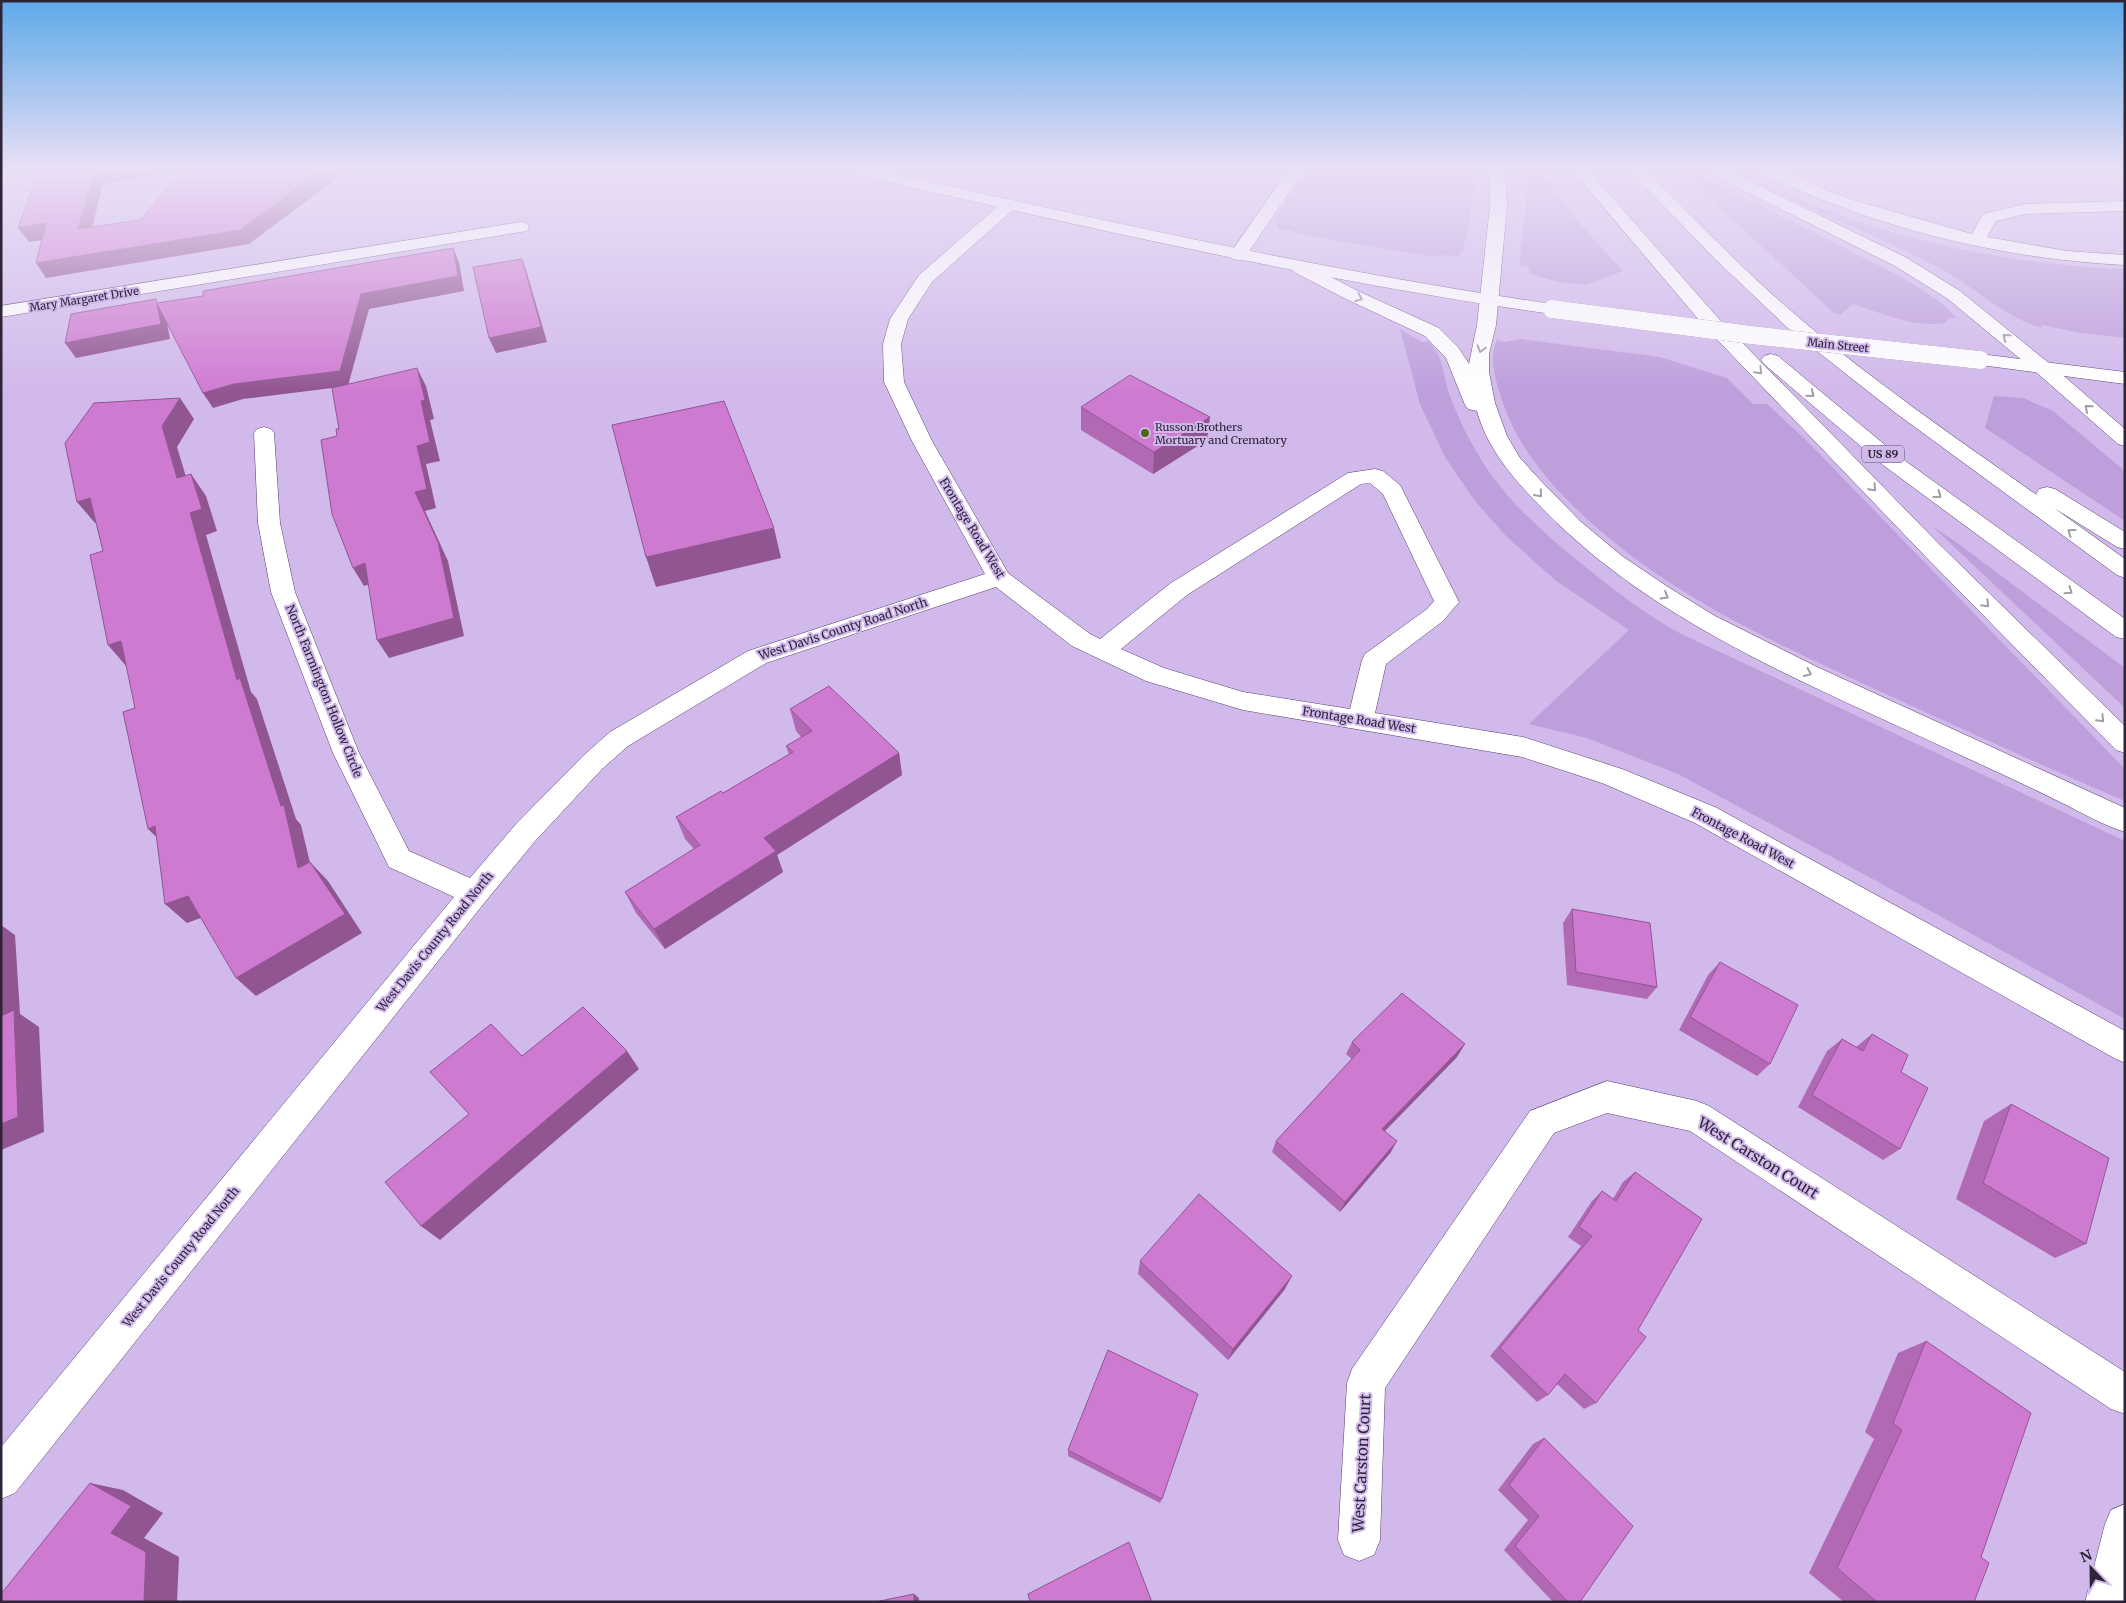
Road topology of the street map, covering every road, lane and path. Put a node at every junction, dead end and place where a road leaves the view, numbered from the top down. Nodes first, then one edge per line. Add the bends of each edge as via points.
1 (412, 245) edge
2 (964, 245) edge
3 (1192, 245) edge
4 (1245, 245) edge
5 (1494, 245) edge
6 (1646, 245) edge
7 (1711, 245) edge
8 (1866, 245) edge
9 (1996, 245) edge
10 (1238, 255) junction
11 (1657, 257) junction
12 (2125, 260) edge
13 (1300, 268) junction
14 (1745, 276) junction
15 (1488, 300) junction
16 (1, 312) edge
17 (2043, 368) junction
18 (2125, 378) edge
19 (1489, 417) junction
20 (264, 433) dead end
21 (2125, 440) edge
22 (2125, 542) edge
23 (2125, 570) edge
24 (999, 578) junction
25 (2125, 631) edge
26 (1103, 650) junction
27 (1361, 720) junction
28 (2125, 743) edge
29 (2125, 821) edge
30 (475, 893) junction
31 (2125, 1048) edge
32 (2125, 1394) edge
33 (1, 1479) edge
34 (2125, 1524) edge
35 (1359, 1540) dead end
36 (2106, 1602) edge

1 - 16 main road, Mary Margaret Drive
2 - 24 main road, Frontage Road West via 925,279 899,319 892,344 894,382 922,441
3 - 10 main road
4 - 10 main road
5 - 15 main road
6 - 11 main road, US 89
7 - 14 main road
17 -> 8 main road via 1954,296 1901,262
9 - 12 main road via 2034,252
10 - 13 main road
11 -> 25 main road, US 89 via 1790,377 1890,460
11 -> 28 main road via 1712,323
13 - 15 main road
13 -> 19 main road via 1432,332 1457,359 1469,396
14 - 22 main road via 1794,308 1881,377 2001,464
23 -> 14 main road via 1904,410 1797,326
15 - 17 main road, Main Street, bridge via 1751,336
15 -> 19 main road via 1485,334 1478,358
17 - 18 main road, Main Street
21 -> 17 main road
19 -> 29 main road via 1516,466 1550,506 1588,542 1636,579 1782,661
20 - 30 main road, North Farmington Hollow Circle via 269,523 284,592 346,753 399,859
24 - 26 main road, Frontage Road West via 1081,640
24 - 30 main road, West Davis County Road North via 757,657 619,739 526,832
26 - 27 main road, Frontage Road West via 1155,674 1243,700
26 - 27 main road via 1178,588 1356,478 1375,476 1392,490 1447,602 1435,615 1374,660
27 - 31 main road, Frontage Road West via 1523,747 1612,776 1704,815
30 - 33 main road, West Davis County Road North
32 - 35 main road, West Carston Court via 1697,1117 1607,1097 1542,1122 1366,1384
34 - 36 main road

